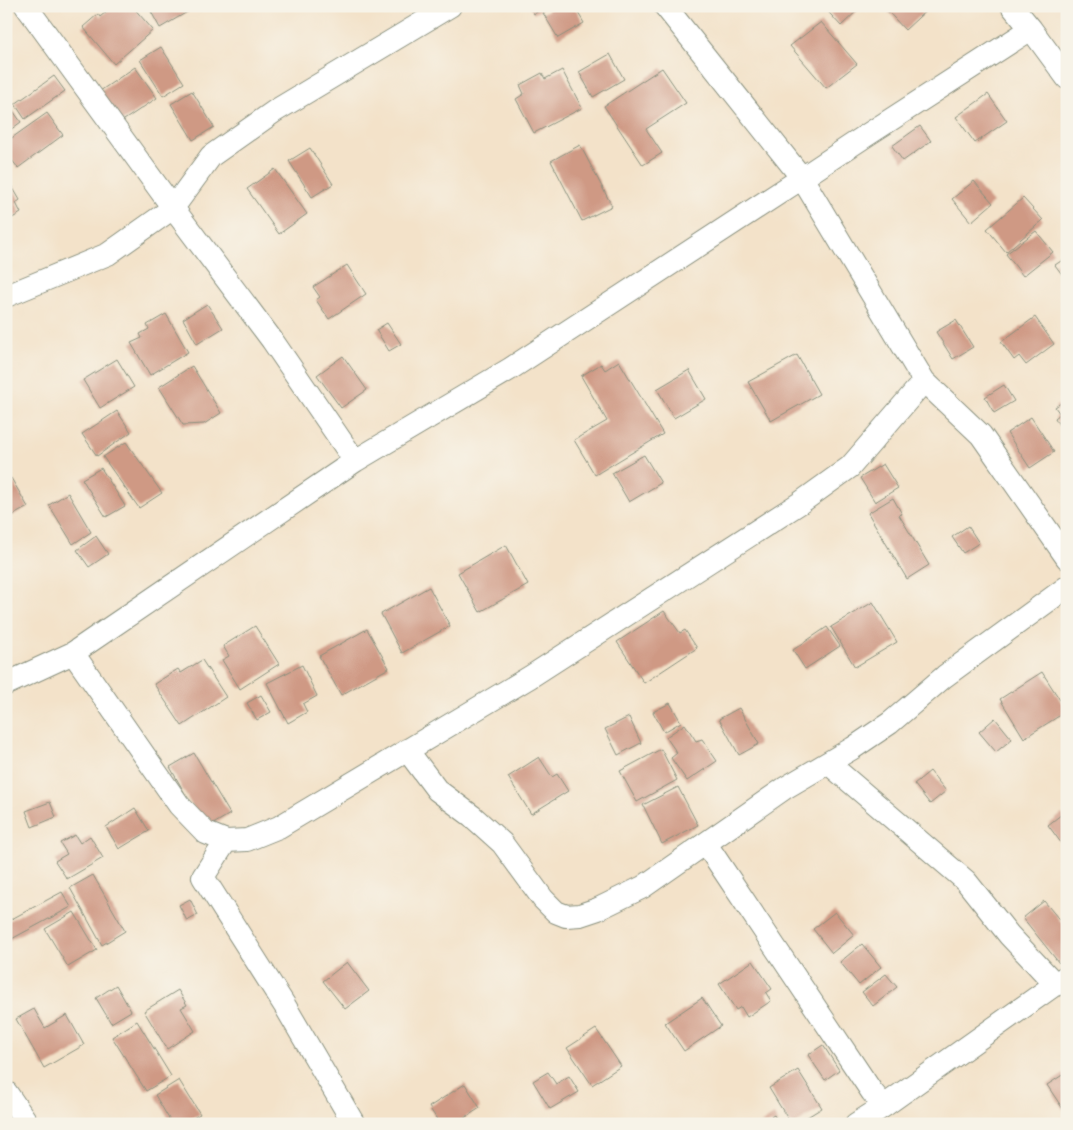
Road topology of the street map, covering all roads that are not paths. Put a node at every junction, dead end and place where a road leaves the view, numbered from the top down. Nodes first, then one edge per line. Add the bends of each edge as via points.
1 (26, 6) edge
2 (450, 6) edge
3 (665, 6) edge
4 (1012, 6) edge
5 (1031, 29) junction
6 (1067, 78) edge
7 (802, 178) junction
8 (173, 208) junction
9 (6, 296) edge
10 (924, 381) junction
11 (355, 461) junction
12 (1067, 558) edge
13 (1067, 588) edge
14 (73, 653) junction
15 (6, 684) edge
16 (406, 750) junction
17 (828, 763) junction
18 (226, 841) junction
19 (706, 844) junction
20 (1061, 981) edge
21 (6, 1092) edge
22 (884, 1106) junction
23 (28, 1124) edge
24 (354, 1124) edge
25 (856, 1124) edge

1 - 8 street
2 - 8 street via 275,111 219,150
3 - 7 street
4 - 5 street
5 - 6 street
5 - 7 street
7 - 10 street
7 - 11 street via 510,369
8 - 9 street via 108,254
8 - 11 street via 272,340
10 - 12 street via 981,435
10 - 16 street via 850,467 800,503 530,677
11 - 14 street
13 - 17 street via 945,676 890,723
14 - 15 street
14 - 18 street via 179,805 206,833
16 - 18 street via 279,827 247,840
16 - 19 street via 437,790 502,843 543,899 556,912 566,916 580,916 643,887
17 - 19 street via 785,788
17 - 20 street via 966,881 1009,935
18 - 24 street via 202,877 285,1006
19 - 22 street
20 - 22 street
21 - 23 street
22 - 25 street

